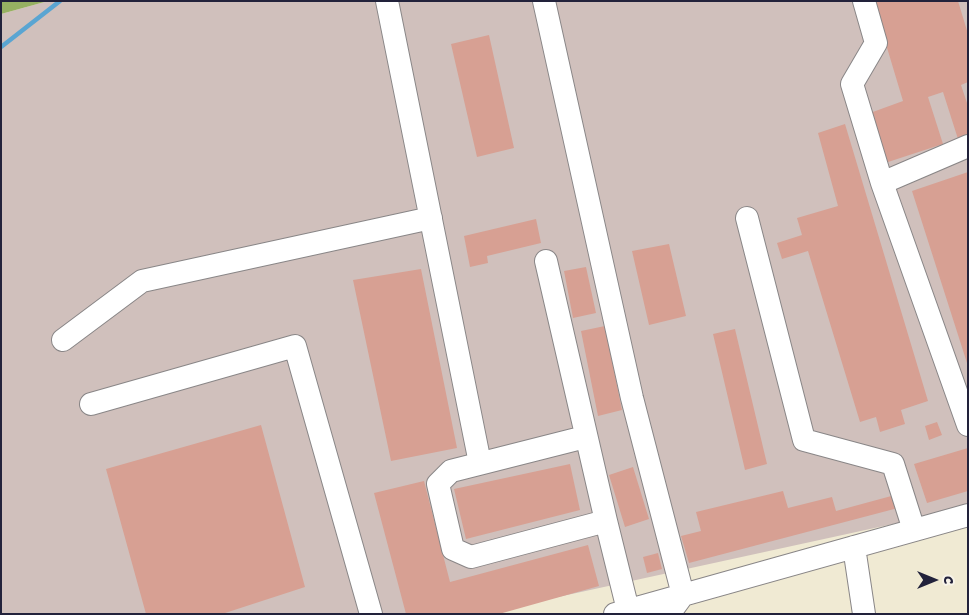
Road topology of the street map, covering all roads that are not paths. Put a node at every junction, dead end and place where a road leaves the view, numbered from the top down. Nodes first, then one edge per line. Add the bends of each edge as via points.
1 (387, 1) edge
2 (544, 1) edge
3 (864, 1) edge
4 (968, 146) edge
5 (882, 183) junction
6 (430, 218) junction
7 (748, 218) dead end
8 (546, 261) dead end
9 (63, 340) dead end
10 (91, 404) dead end
11 (968, 425) edge
12 (585, 437) junction
13 (480, 463) junction
14 (968, 515) edge
15 (606, 521) junction
16 (914, 530) junction
17 (854, 547) junction
18 (683, 595) junction
19 (621, 612) edge
20 (371, 614) edge
21 (669, 614) edge
22 (864, 614) edge

1 - 6 lane
2 - 18 lane via 632,398
3 - 5 lane via 876,43 852,84
4 - 5 lane
5 - 11 lane
6 - 9 lane via 142,280
6 - 13 lane
7 - 16 lane via 804,440 893,464
8 - 12 lane
10 - 20 lane via 295,346
12 - 13 lane
12 - 15 lane
13 - 15 lane via 451,471 438,484 453,549 471,557
14 - 16 lane
15 - 19 lane
16 - 17 lane
17 - 18 lane
17 - 22 lane
18 - 19 lane
18 - 21 lane

